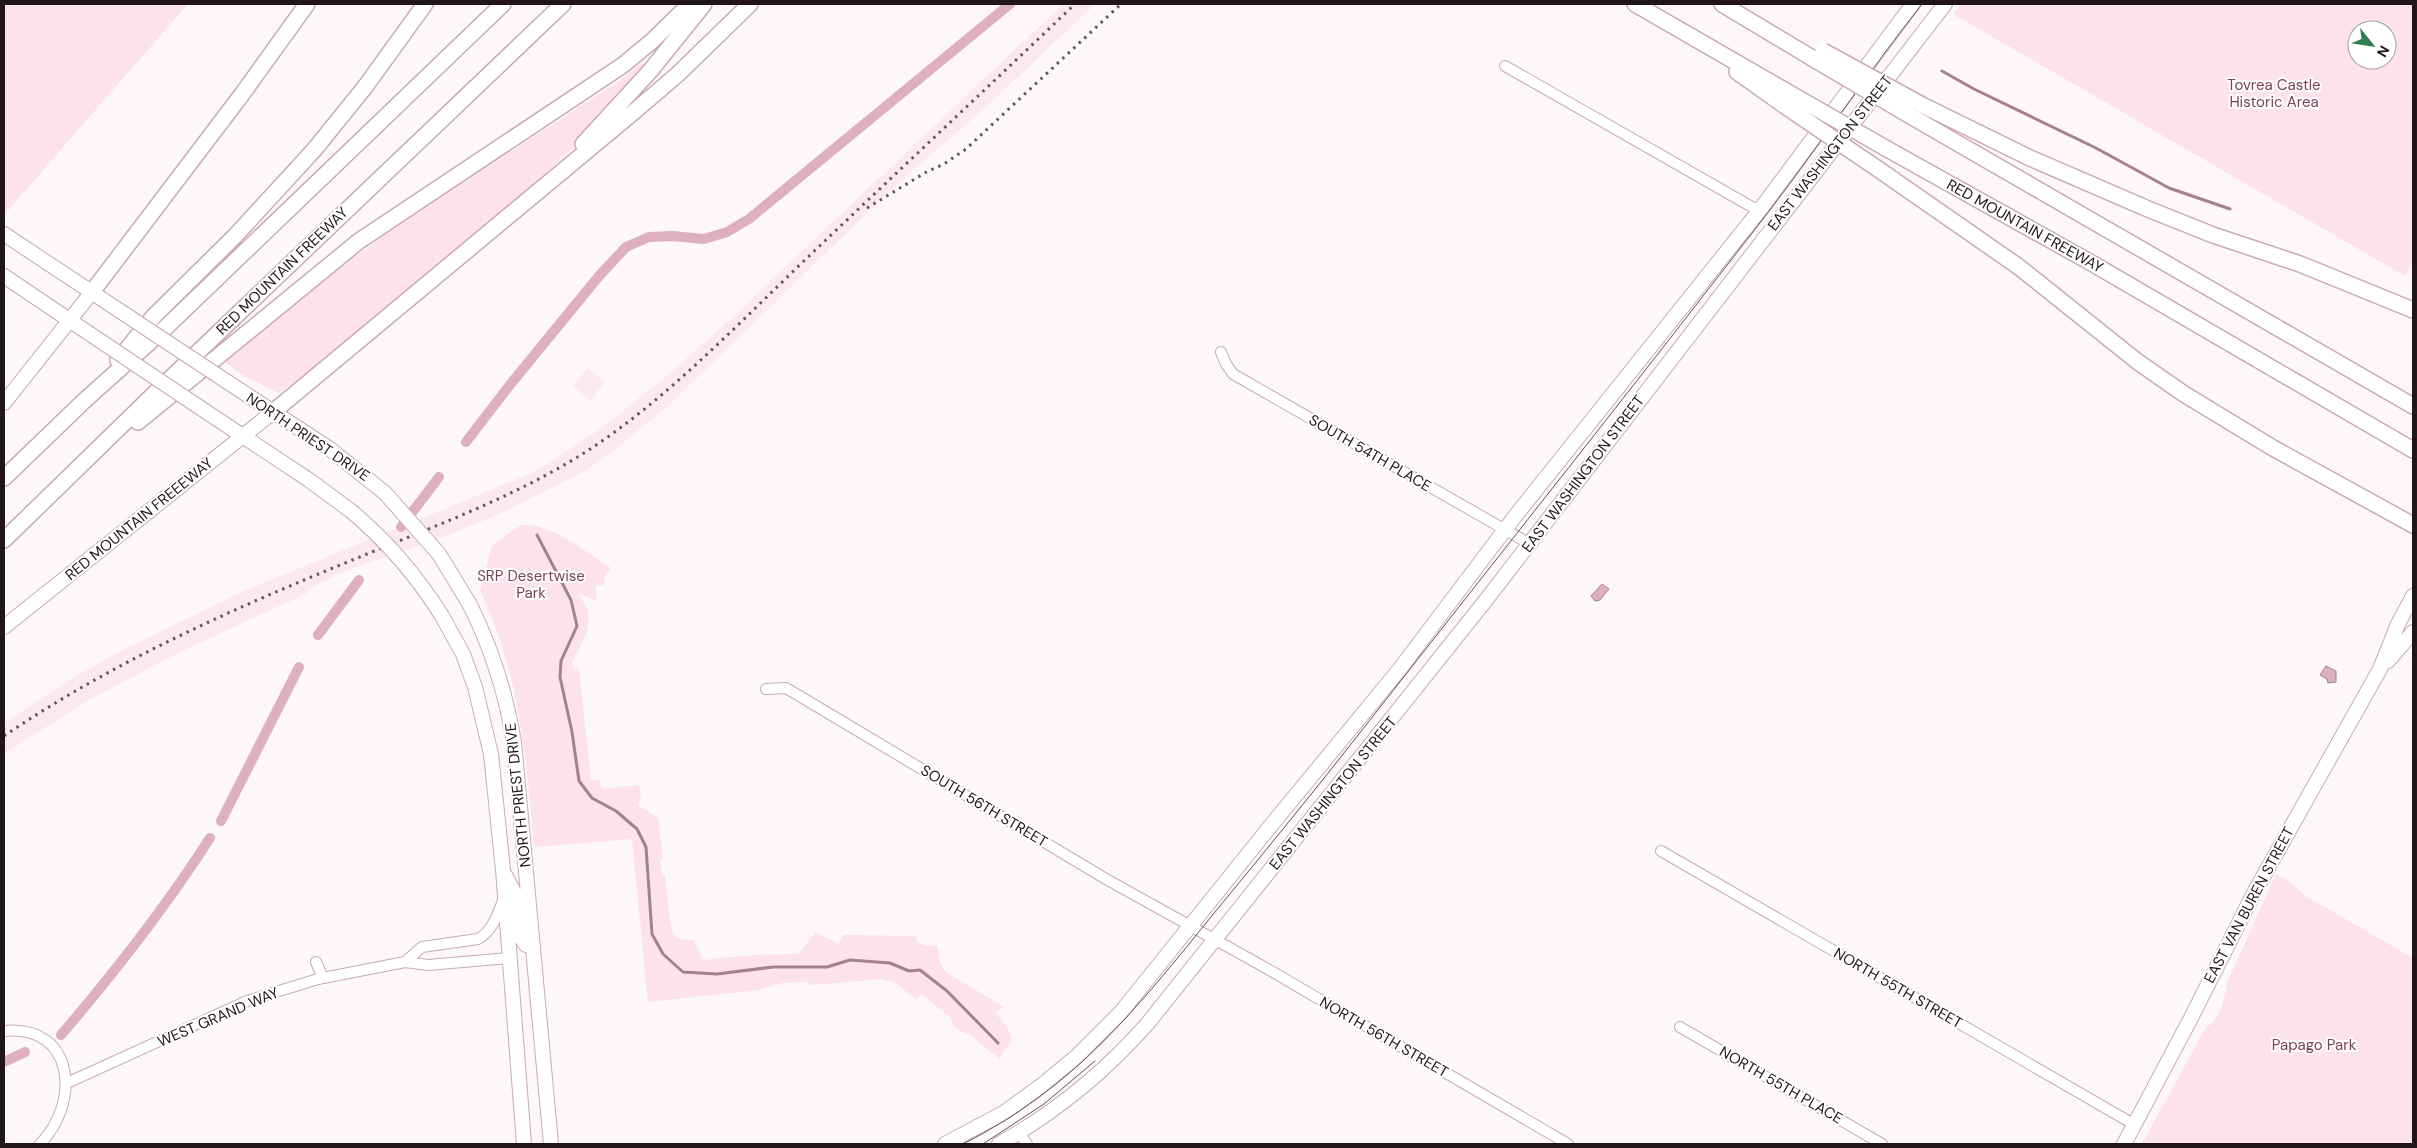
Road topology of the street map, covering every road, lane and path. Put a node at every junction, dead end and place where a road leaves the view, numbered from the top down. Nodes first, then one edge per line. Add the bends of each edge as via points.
1 (307, 4) edge
2 (319, 4) edge
3 (425, 4) edge
4 (503, 4) edge
5 (564, 4) edge
6 (690, 4) edge
7 (704, 4) edge
8 (750, 4) edge
9 (1636, 4) edge
10 (1722, 4) edge
11 (1912, 4) edge
12 (1945, 4) edge
13 (1505, 66) dead end
14 (243, 93) junction
15 (1788, 100) junction
16 (1918, 112) junction
17 (1759, 211) junction
18 (488, 231) junction
19 (4, 234) edge
20 (4, 276) edge
21 (92, 292) junction
22 (2413, 310) edge
23 (70, 321) junction
24 (1221, 352) dead end
25 (85, 400) junction
26 (4, 403) edge
27 (2413, 406) edge
28 (273, 412) junction
29 (243, 436) junction
30 (2413, 450) edge
31 (76, 472) junction
32 (4, 478) edge
33 (2413, 525) edge
34 (1504, 530) junction
35 (4, 540) edge
36 (1530, 544) junction
37 (2413, 596) edge
38 (4, 627) edge
39 (2413, 633) edge
40 (2380, 669) junction
41 (766, 689) dead end
42 (1662, 851) dead end
43 (503, 870) junction
44 (504, 895) junction
45 (1194, 929) junction
46 (1215, 940) junction
47 (533, 946) junction
48 (509, 958) junction
49 (316, 962) dead end
50 (405, 962) junction
51 (323, 978) junction
52 (1680, 1027) dead end
53 (4, 1032) edge
54 (67, 1083) junction
55 (2135, 1125) junction
56 (1023, 1139) edge
57 (42, 1143) edge
58 (524, 1144) edge
59 (551, 1144) edge
60 (946, 1144) edge
61 (999, 1144) edge
62 (1568, 1144) edge
63 (1882, 1144) edge
64 (2124, 1144) edge

1 - 14 highway
2 - 14 highway
3 - 25 highway via 375,74 314,150 235,236 154,316
4 - 25 highway via 168,325
5 - 31 highway, RED MOUNTAIN FREEWAY via 161,387
6 - 31 highway via 623,65 394,216 342,254
7 - 18 highway via 613,112 568,159
8 - 18 highway via 659,91
9 - 15 highway, RED MOUNTAIN FREEWAY via 1690,35
10 - 16 highway, bridge
11 - 17 main road, EAST WASHINGTON STREET
12 - 36 main road, EAST WASHINGTON STREET
13 - 17 street
14 - 21 highway
15 - 30 highway, RED MOUNTAIN FREEWAY, bridge via 1889,150 2088,261
15 - 33 highway, bridge via 1878,169 2019,268 2184,394 2273,448
16 - 22 highway via 2213,235 2300,264
16 - 27 highway
17 - 34 main road, EAST WASHINGTON STREET
18 - 28 highway
19 - 21 main road, NORTH PRIEST DRIVE
20 - 23 main road, NORTH PRIEST DRIVE
21 - 23 main road
21 - 28 main road, NORTH PRIEST DRIVE, bridge
23 - 26 main road
23 - 29 main road, NORTH PRIEST DRIVE, bridge
24 - 34 street, SOUTH 54TH PLACE via 1233,374
25 - 32 highway
28 - 29 main road, RED MOUNTAIN FREEEWAY
28 - 47 main road, NORTH PRIEST DRIVE, bridge via 343,458 385,493 439,554 470,605 495,662 512,726
29 - 38 main road, RED MOUNTAIN FREEEWAY
29 - 43 main road, NORTH PRIEST DRIVE, bridge via 351,511 398,555 442,616 463,654 484,722 491,754
31 - 35 highway, RED MOUNTAIN FREEWAY
34 - 36 street, SOUTH 54TH PLACE
34 - 45 main road, EAST WASHINGTON STREET via 1399,670
36 - 46 main road, EAST WASHINGTON STREET
37 - 40 main road, EAST VAN BUREN STREET
39 - 40 main road, EAST VAN BUREN STREET
40 - 55 main road, EAST VAN BUREN STREET via 2255,891
41 - 45 street, SOUTH 56TH STREET via 786,688
42 - 55 street, NORTH 55TH STREET
43 - 44 main road, NORTH PRIEST DRIVE
43 - 47 main road via 514,892 518,933 522,942
44 - 48 main road, NORTH PRIEST DRIVE
44 - 50 street, WEST GRAND WAY via 485,936 422,947
45 - 46 street, NORTH 56TH STREET
45 - 60 main road, EAST WASHINGTON STREET via 1076,1058 1004,1112
46 - 56 main road, EAST WASHINGTON STREET via 1124,1049
46 - 62 street, NORTH 56TH STREET
47 - 59 main road, NORTH PRIEST DRIVE
48 - 50 street, WEST GRAND WAY via 428,965
48 - 58 main road, NORTH PRIEST DRIVE
49 - 51 street
50 - 51 street, WEST GRAND WAY
51 - 54 street, WEST GRAND WAY via 247,1001
52 - 63 street, NORTH 55TH PLACE
53 - 54 street via 23,1031 41,1038 61,1059
54 - 57 street via 61,1113
55 - 64 main road, EAST VAN BUREN STREET
56 - 61 main road, EAST WASHINGTON STREET

